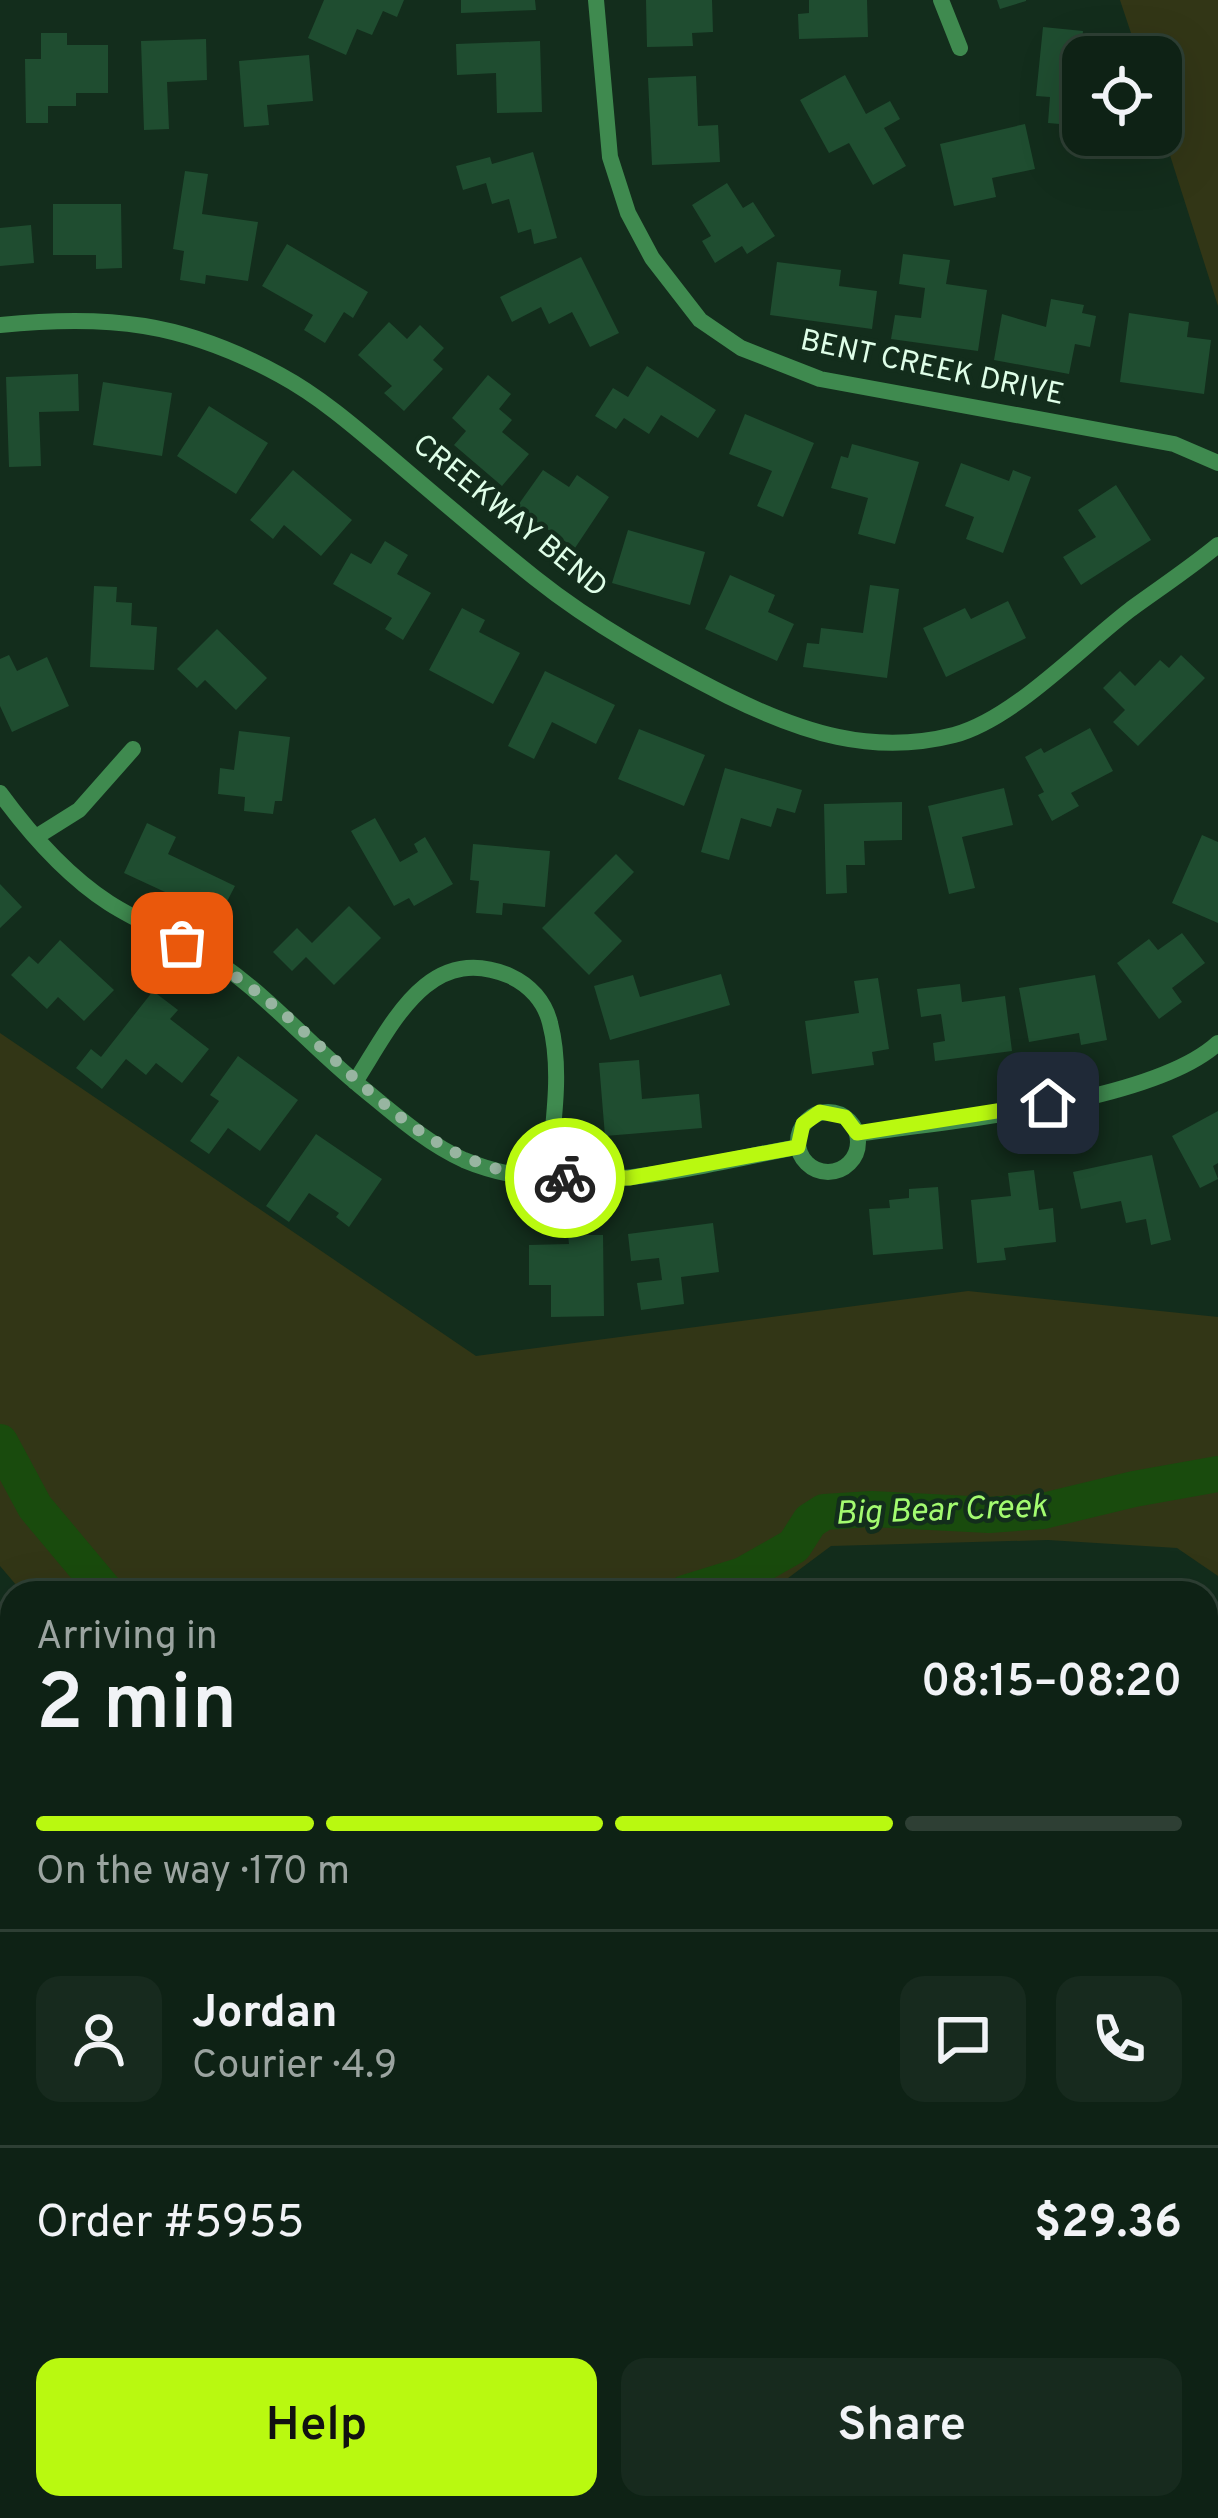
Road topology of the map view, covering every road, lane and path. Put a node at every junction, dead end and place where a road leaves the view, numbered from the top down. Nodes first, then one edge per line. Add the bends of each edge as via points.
1 (596, 0) edge
2 (940, 0) edge
3 (960, 48) dead end
4 (0, 325) edge
5 (1218, 463) edge
6 (1218, 544) edge
7 (133, 748) dead end
8 (0, 793) edge
9 (36, 837) junction
10 (1218, 1043) edge
11 (355, 1082) junction
12 (857, 1133) junction
13 (798, 1147) junction
14 (548, 1179) junction

1 - 5 street, BENT CREEK DRIVE via 610,157 652,258 700,320 741,348 820,379 1174,444
2 - 3 street
4 - 6 street, CREEKWAY BEND via 149,324 281,375 591,619 789,726 863,742 958,734 1017,702
7 - 9 street via 79,810
8 - 9 street
9 - 11 street via 108,902 235,976
10 - 12 street via 1132,1087
11 - 14 street via 464,1160
11 - 14 street via 434,977 457,967 515,978 542,1003 553,1038
12 - 13 street via 845,1117 820,1112 803,1124
12 - 13 street via 851,1160 834,1171 808,1165
13 - 14 street via 629,1178

